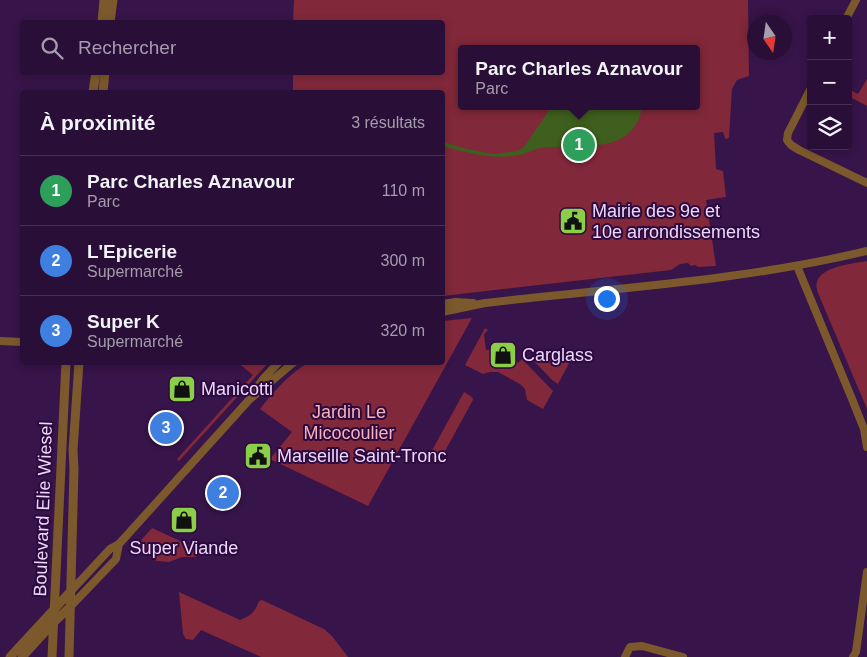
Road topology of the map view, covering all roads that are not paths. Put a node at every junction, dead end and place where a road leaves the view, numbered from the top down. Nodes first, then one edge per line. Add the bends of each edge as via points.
1 (104, 0) edge
2 (113, 0) edge
3 (856, 0) edge
4 (848, 15) edge
5 (102, 20) edge
6 (110, 20) edge
7 (96, 75) edge
8 (105, 75) edge
9 (93, 90) edge
10 (103, 90) edge
11 (807, 96) edge
12 (867, 183) edge
13 (867, 251) edge
14 (797, 266) junction
15 (485, 303) junction
16 (445, 304) edge
17 (445, 311) edge
18 (0, 341) edge
19 (20, 342) edge
20 (66, 365) edge
21 (78, 365) edge
22 (276, 365) edge
23 (290, 365) edge
24 (249, 400) junction
25 (867, 447) edge
26 (119, 544) junction
27 (867, 572) edge
28 (71, 591) junction
29 (70, 607) junction
30 (55, 609) junction
31 (54, 622) junction
32 (10, 657) edge
33 (22, 657) edge
34 (52, 657) edge
35 (69, 657) edge
36 (625, 657) edge
37 (684, 657) edge
38 (853, 657) edge

1 - 5 street
2 - 6 street
3 - 4 street
7 - 9 street
8 - 10 street
11 - 12 street via 788,133 790,145
13 - 14 street
14 - 15 street via 718,278
14 - 25 street via 864,429
15 - 16 street
15 - 17 street
18 - 19 street
20 - 30 street, Boulevard Elie Wiesel
21 - 28 street, Boulevard Elie Wiesel
22 - 24 street
23 - 24 street
24 - 26 street
26 - 28 street via 110,549
26 - 29 street via 116,559
27 - 38 street
28 - 29 street, Boulevard Elie Wiesel
28 - 30 street
29 - 31 street
29 - 35 street, Boulevard Elie Wiesel
30 - 31 street, Boulevard Elie Wiesel
30 - 32 street
31 - 33 street
31 - 34 street, Boulevard Elie Wiesel
36 - 37 street via 630,647 642,646

